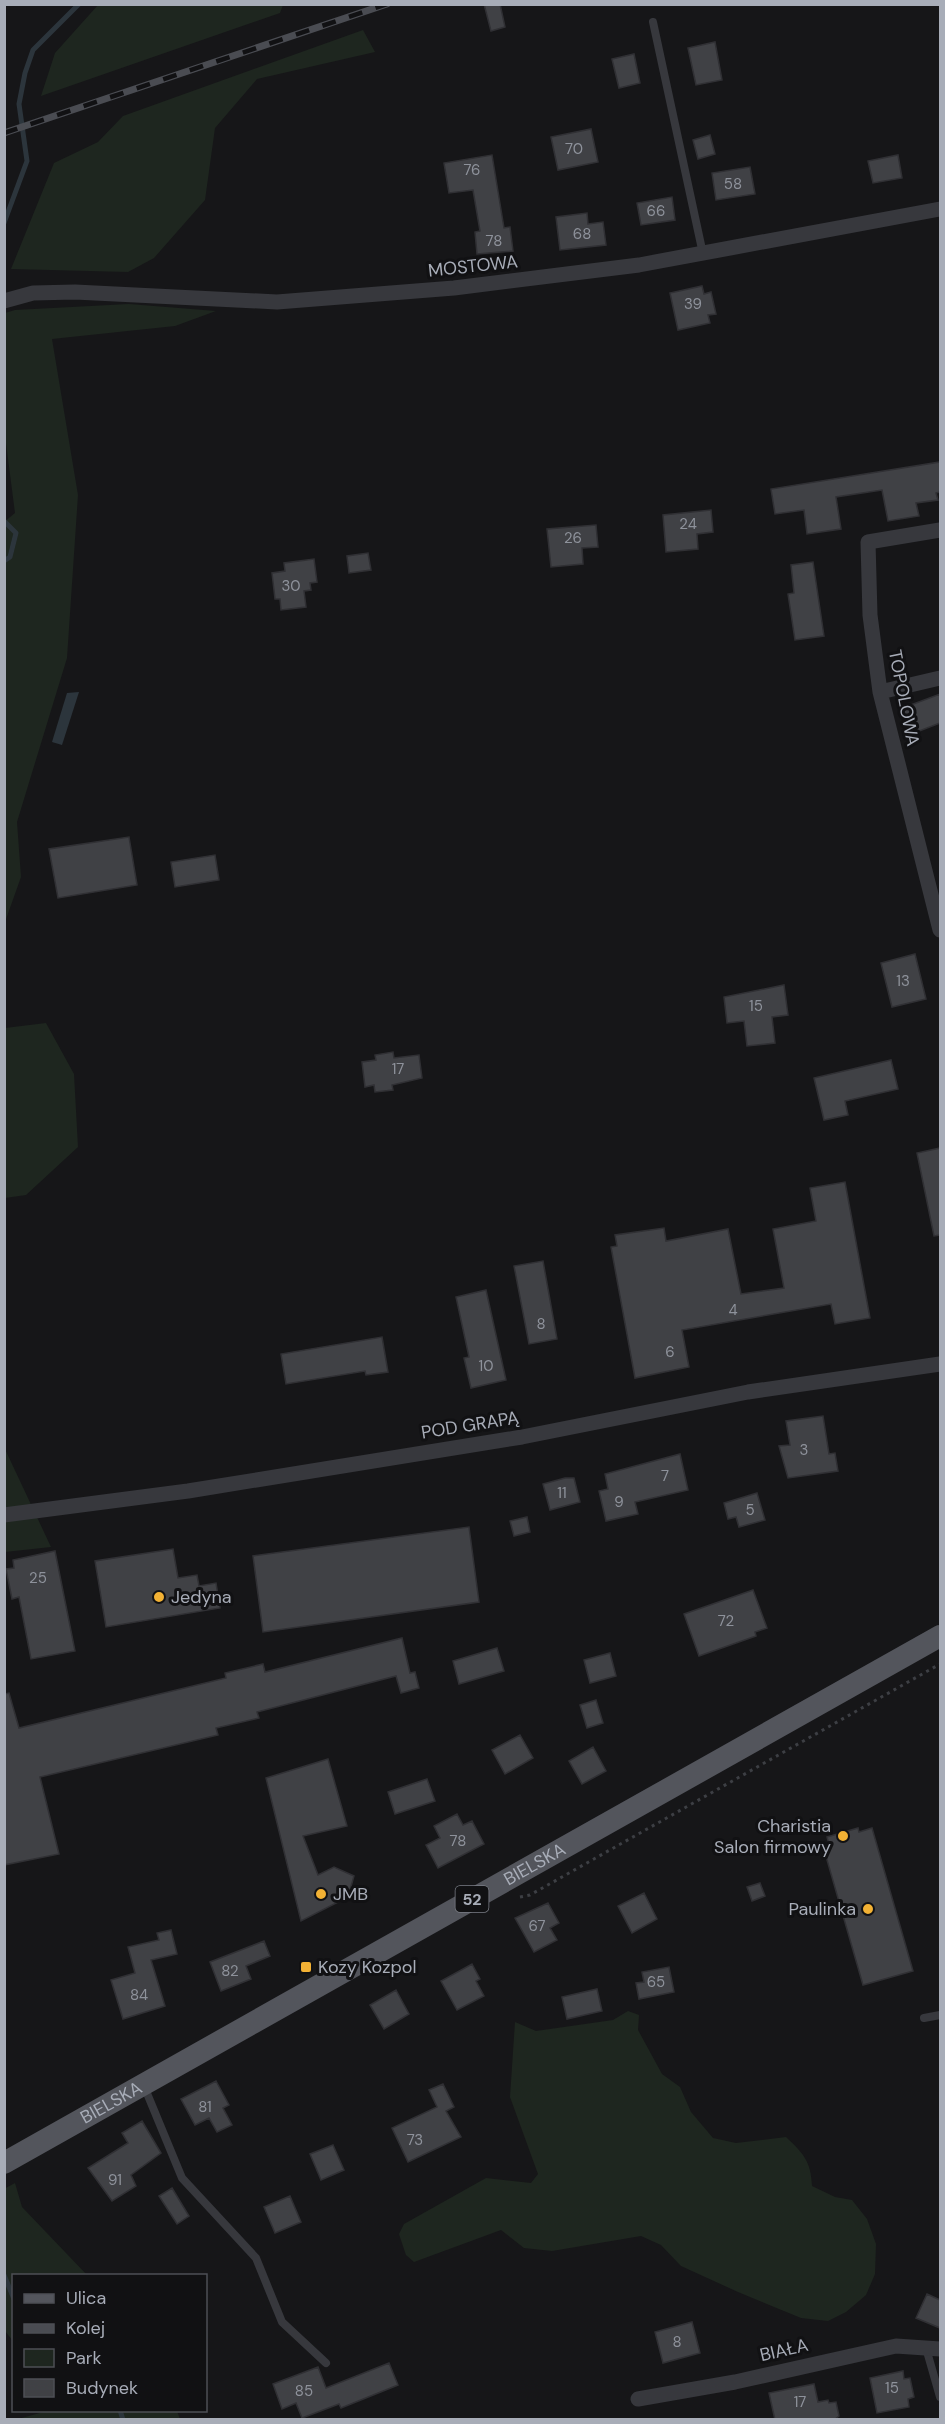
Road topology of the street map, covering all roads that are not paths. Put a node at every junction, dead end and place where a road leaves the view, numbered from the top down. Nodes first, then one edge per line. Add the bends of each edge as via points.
1 (653, 22) dead end
2 (940, 209) edge
3 (703, 254) junction
4 (4, 301) edge
5 (940, 530) edge
6 (940, 678) edge
7 (880, 692) junction
8 (939, 913) edge
9 (940, 930) edge
10 (940, 1364) edge
11 (4, 1515) edge
12 (940, 1636) edge
13 (940, 2015) edge
14 (924, 2018) dead end
15 (143, 2085) junction
16 (4, 2163) edge
17 (933, 2348) edge
18 (326, 2362) dead end
19 (940, 2397) edge
20 (638, 2399) dead end

1 - 3 lane
2 - 3 street, MOSTOWA
3 - 4 street, MOSTOWA via 543,278 277,302 75,292 33,293
5 - 7 street, TOPOLOWA via 868,542 870,615
6 - 7 street
7 - 8 street, TOPOLOWA
8 - 9 street, TOPOLOWA
10 - 11 street, POD GRAPĄ via 747,1392 522,1437 188,1491
12 - 15 main road, BIELSKA / 52
13 - 14 lane
15 - 16 main road, BIELSKA / 52
15 - 18 lane via 182,2178 256,2258 282,2322
17 - 19 lane
17 - 20 street, BIAŁA via 896,2346 870,2350 735,2382

